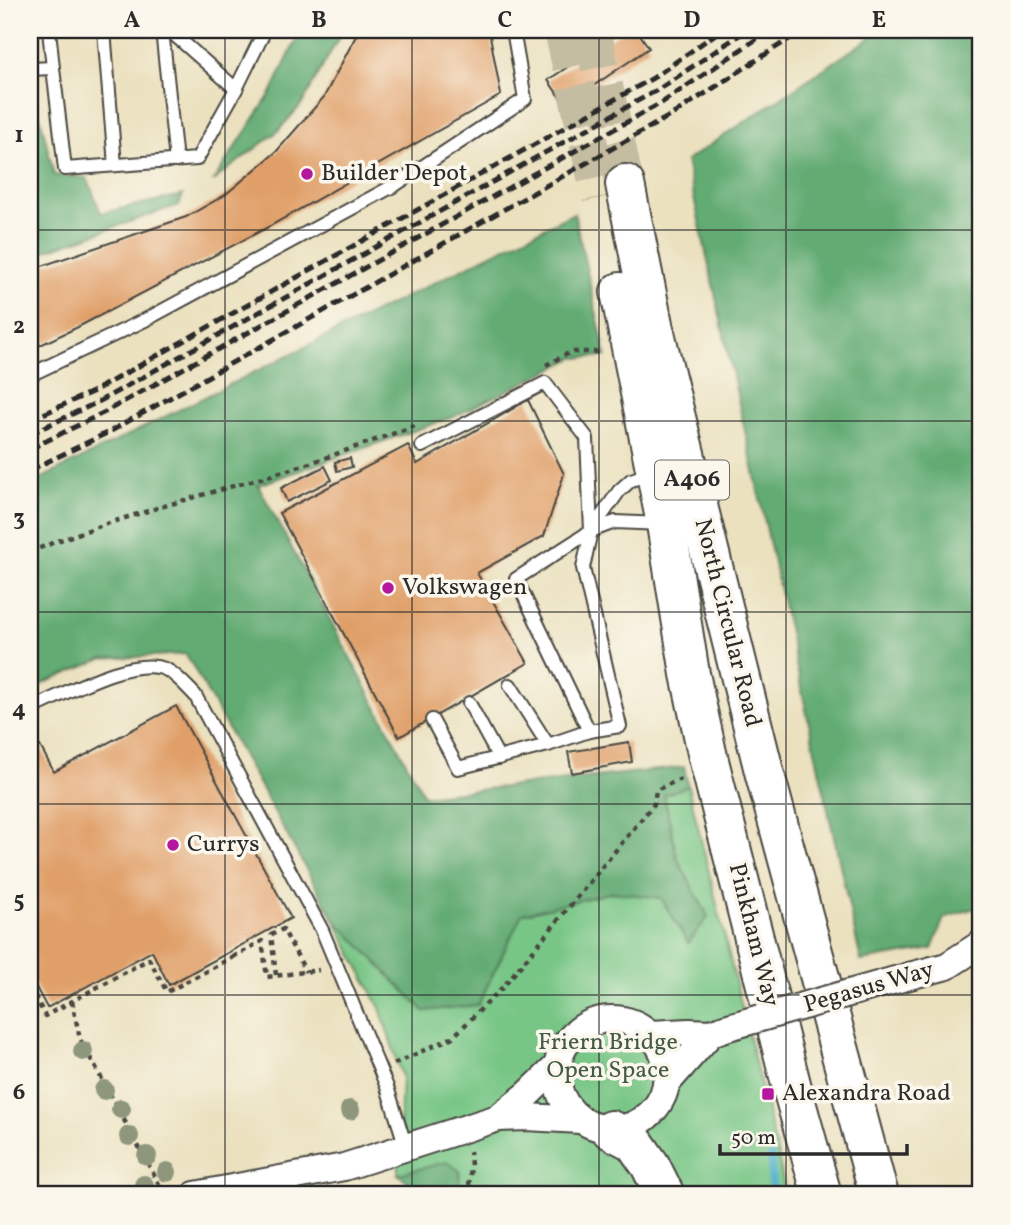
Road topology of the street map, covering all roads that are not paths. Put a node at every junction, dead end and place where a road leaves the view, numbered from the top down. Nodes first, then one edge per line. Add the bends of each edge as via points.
1 (49, 30) edge
2 (104, 30) edge
3 (162, 30) edge
4 (169, 30) edge
5 (265, 30) edge
6 (513, 30) edge
7 (52, 68) junction
8 (30, 69) edge
9 (236, 89) junction
10 (176, 161) junction
11 (115, 165) junction
12 (30, 374) edge
13 (422, 446) dead end
14 (655, 472) junction
15 (666, 524) junction
16 (591, 531) junction
17 (690, 674) joint
18 (510, 685) dead end
19 (469, 703) dead end
20 (30, 709) edge
21 (432, 720) dead end
22 (589, 732) junction
23 (548, 745) junction
24 (499, 758) junction
25 (981, 944) edge
26 (947, 966) junction
27 (981, 970) edge
28 (718, 1030) junction
29 (650, 1034) junction
30 (558, 1065) junction
31 (666, 1084) junction
32 (498, 1118) junction
33 (596, 1125) junction
34 (406, 1147) junction
35 (206, 1194) edge
36 (665, 1195) edge
37 (822, 1195) edge
38 (878, 1195) edge

1 - 7 lane
2 - 11 lane
3 - 10 lane
4 - 9 lane
5 - 9 lane
6 - 12 lane via 525,99 395,185 148,318
7 - 8 lane
7 - 11 lane via 65,169
9 - 10 lane via 197,159
10 - 11 lane
13 - 16 lane via 545,383 587,438
14 - 15 highway, North Circular Road / A406
14 - 16 lane via 631,480 619,491
14 - 38 highway, North Circular Road / A406 via 613,191 654,329 765,775
15 - 16 lane via 615,522
15 - 17 highway, North Circular Road / A406
16 - 22 lane via 583,568 620,726
16 - 22 lane via 516,579
17 - 37 highway, Pinkham Way / A406
18 - 23 lane
19 - 24 lane
20 - 34 lane via 122,669 144,665 165,669 195,695 322,930 380,1070
21 - 24 lane via 458,768
22 - 23 lane
23 - 24 lane
25 - 26 street, Pegasus Way
26 - 27 street, Pegasus Way
26 - 28 street, Pegasus Way, bridge
28 - 29 street, Pegasus Way
28 - 31 street
29 - 30 street via 617,1019 590,1024 567,1043
29 - 31 street via 666,1063
30 - 32 street
30 - 33 street via 557,1080 565,1104
31 - 33 street via 663,1097 645,1119 624,1128
32 - 33 street
32 - 34 street
33 - 36 highway via 634,1142
34 - 35 street via 344,1167

